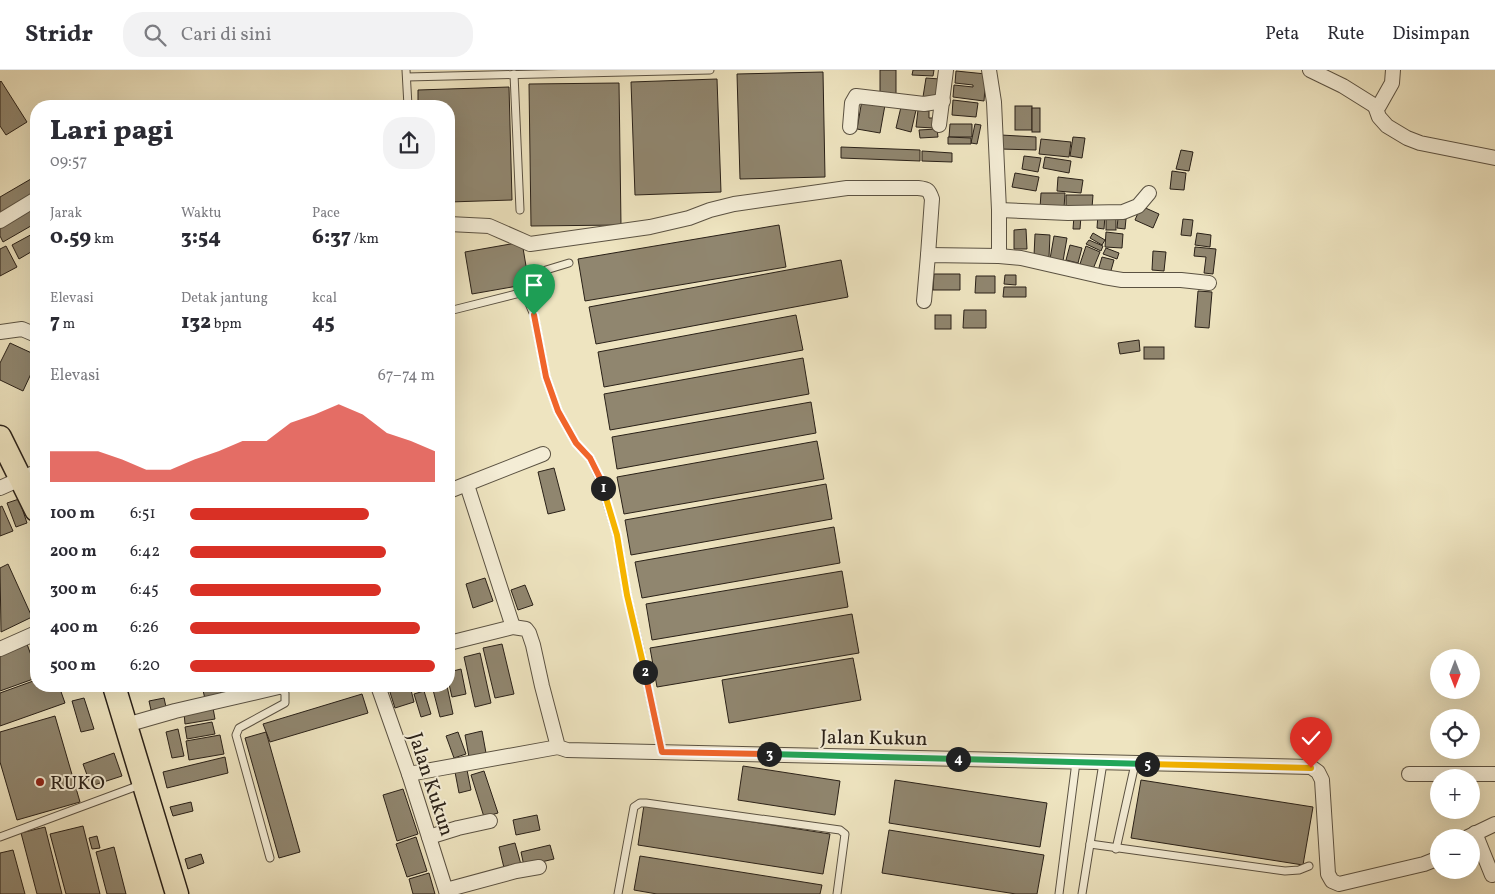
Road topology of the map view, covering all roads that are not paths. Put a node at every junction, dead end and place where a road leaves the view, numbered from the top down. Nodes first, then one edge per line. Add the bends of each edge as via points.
1 (710, 70) edge
2 (946, 70) edge
3 (989, 70) edge
4 (1310, 70) edge
5 (1393, 70) edge
6 (616, 71) edge
7 (406, 73) edge
8 (514, 74) junction
9 (408, 100) edge
10 (943, 100) junction
11 (1375, 106) junction
12 (939, 125) dead end
13 (850, 127) dead end
14 (1495, 158) edge
15 (1149, 193) dead end
16 (30, 204) edge
17 (520, 210) dead end
18 (999, 210) junction
19 (0, 221) edge
20 (455, 224) edge
21 (928, 255) junction
22 (999, 256) junction
23 (569, 263) dead end
24 (1209, 283) dead end
25 (524, 292) junction
26 (924, 302) dead end
27 (455, 309) edge
28 (0, 332) edge
29 (30, 332) edge
30 (0, 437) edge
31 (543, 454) dead end
32 (29, 476) edge
33 (467, 485) junction
34 (0, 488) edge
35 (455, 488) edge
36 (513, 627) junction
37 (30, 636) edge
38 (455, 642) edge
39 (0, 649) edge
40 (116, 692) edge
41 (259, 692) edge
42 (284, 692) edge
43 (380, 692) edge
44 (126, 725) junction
45 (558, 747) junction
46 (662, 752) junction
47 (1076, 762) junction
48 (1103, 763) junction
49 (1135, 764) junction
50 (409, 774) junction
51 (1409, 774) dead end
52 (1495, 774) edge
53 (144, 784) junction
54 (490, 820) dead end
55 (1495, 824) edge
56 (1480, 831) edge
57 (0, 837) edge
58 (429, 837) junction
59 (1090, 844) junction
60 (1116, 849) junction
61 (1480, 852) edge
62 (270, 858) dead end
63 (1430, 862) edge
64 (1309, 866) dead end
65 (539, 867) dead end
66 (1492, 875) dead end
67 (447, 892) edge
68 (177, 894) edge
69 (618, 894) edge
70 (837, 894) edge
71 (1060, 894) edge
72 (1082, 894) edge

1 - 6 lane
2 - 10 street
3 - 18 street via 994,102
4 - 11 street
5 - 11 street via 1389,90 1381,105
6 - 8 lane
7 - 8 lane
7 - 9 lane
8 - 17 lane
10 - 12 street
10 - 13 street via 924,104 856,96 852,103
11 - 14 street via 1387,126 1407,138
15 - 18 street via 1138,206 1123,212
16 - 19 street
18 - 22 street
20 - 21 street via 489,226 530,244 650,227 744,202 847,188 918,188 930,191 932,200
21 - 22 street
21 - 26 street
22 - 24 street via 1122,280
23 - 25 lane via 546,270
25 - 27 lane
25 - 46 lane via 534,315 546,377 558,411 600,478 617,535
28 - 29 street via 22,329
30 - 32 main road
31 - 33 street
32 - 34 street
33 - 35 street
33 - 36 street
36 - 38 street
36 - 45 street via 526,629 529,633
37 - 39 street
40 - 44 main road
41 - 44 street
42 - 62 lane via 285,703 239,728 236,735
43 - 50 street, Jalan Kukun
44 - 53 main road
45 - 46 street, Jalan Kukun via 573,751
45 - 50 street, Jalan Kukun
46 - 47 street, Jalan Kukun
47 - 48 street, Jalan Kukun
47 - 71 lane
48 - 49 street, Jalan Kukun
48 - 59 lane
49 - 60 lane
49 - 63 street, Jalan Kukun via 1311,768 1322,780 1328,874 1332,881 1339,884
50 - 58 street, Jalan Kukun
51 - 52 street
53 - 57 lane
53 - 68 main road
54 - 58 street
55 - 56 street
58 - 67 street, Jalan Kukun
59 - 60 lane
59 - 72 lane
60 - 64 lane via 1285,871
61 - 66 street
65 - 67 street
69 - 70 lane via 634,807 640,803 840,830 845,834

